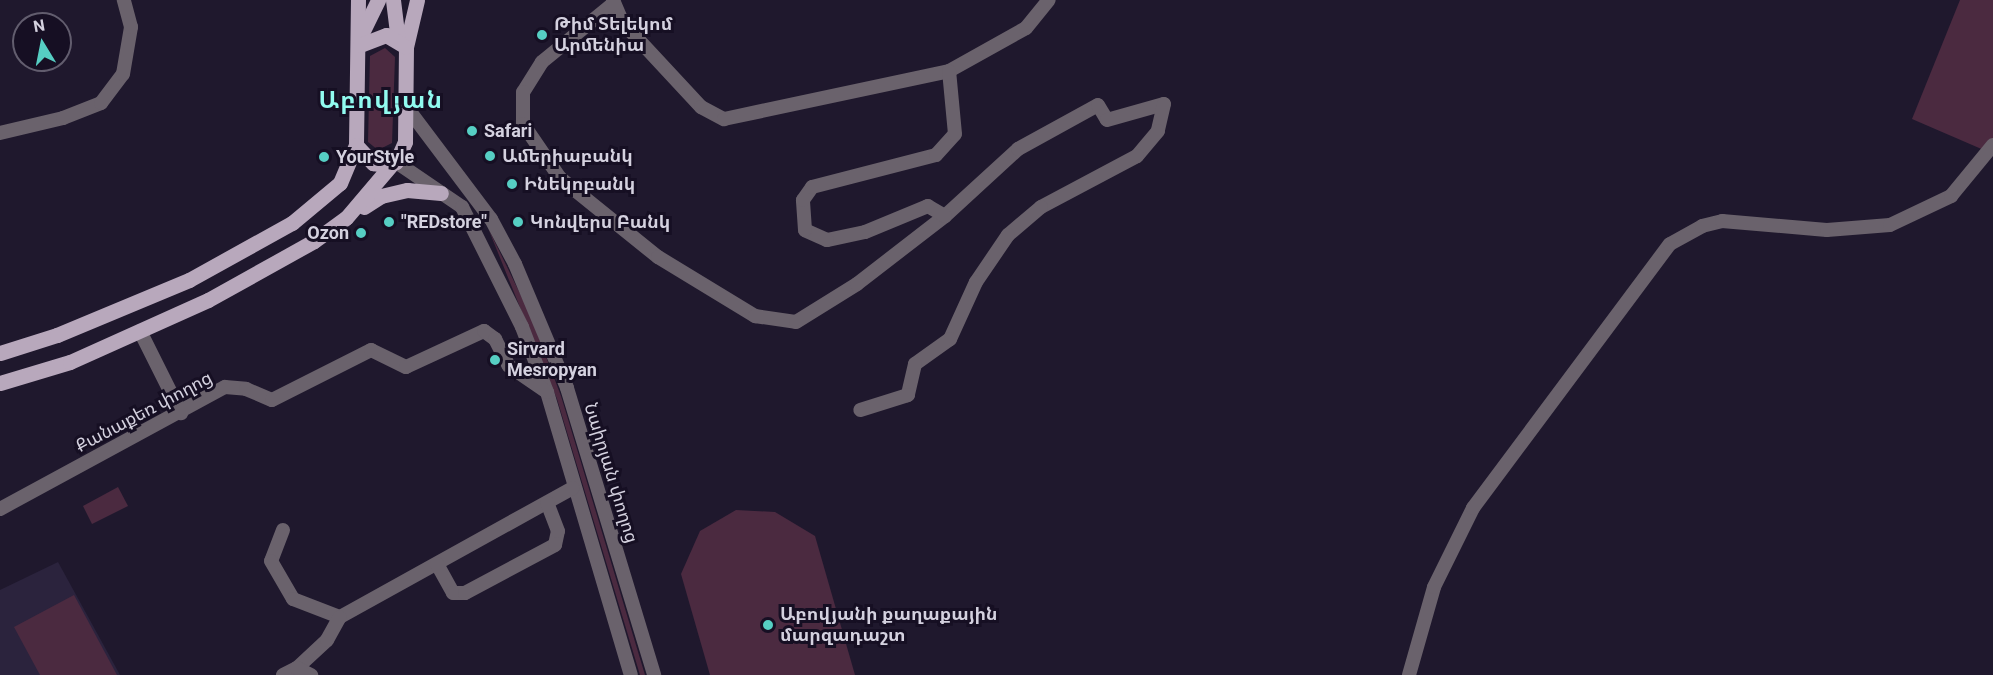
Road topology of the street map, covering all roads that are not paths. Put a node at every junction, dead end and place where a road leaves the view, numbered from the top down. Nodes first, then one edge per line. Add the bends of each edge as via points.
1 (124, 0) edge
2 (358, 0) edge
3 (378, 0) edge
4 (393, 0) edge
5 (417, 0) edge
6 (1049, 0) edge
7 (613, 2) edge
8 (360, 41) junction
9 (402, 43) junction
10 (949, 72) junction
11 (405, 105) junction
12 (0, 133) edge
13 (356, 145) junction
14 (1993, 145) edge
15 (394, 163) junction
16 (441, 193) junction
17 (945, 216) junction
18 (346, 218) junction
19 (140, 331) junction
20 (0, 353) edge
21 (0, 382) edge
22 (547, 392) junction
23 (860, 410) dead end
24 (181, 413) junction
25 (573, 489) junction
26 (547, 503) junction
27 (0, 509) edge
28 (283, 530) dead end
29 (437, 564) junction
30 (340, 617) junction
31 (297, 668) junction
32 (283, 675) edge
33 (311, 675) edge
34 (631, 675) edge
35 (654, 675) edge
36 (1409, 675) edge

1 - 12 street via 131,27 123,74 101,103 63,118
2 - 8 main road
3 - 8 main road
4 - 9 main road
5 - 9 main road
6 - 10 street via 1026,28
7 - 10 street via 623,23 702,106 724,119
7 - 17 street via 542,62 523,92 522,124 560,178 658,257 755,315 796,322 857,284
8 - 9 main road via 386,35
8 - 13 main road
9 - 11 main road
10 - 17 street via 955,134 936,155 812,187 803,200 805,230 827,240 864,232 928,206
11 - 15 main road via 405,142
11 - 35 street, Նաիրյան փողոց via 490,219 515,264 567,388
13 - 15 main road via 373,163
13 - 20 main road via 340,183 292,223 189,280 57,335
14 - 36 street via 1951,196 1890,225 1827,230 1722,221 1702,226 1670,244 1473,508 1434,587
15 - 16 street
15 - 18 main road
16 - 18 main road via 407,190 381,196
16 - 22 street via 462,207 476,230
17 - 23 street via 1018,150 1098,105 1107,120 1164,104 1158,131 1137,156 1041,207 1008,235 976,282 950,339 915,364 908,395
18 - 19 main road via 218,295
19 - 21 main road via 70,362
19 - 24 street
22 - 24 street, Քանաքեռ փողոց via 509,366 495,339 484,332 406,367 371,350 272,400 246,388 225,387
22 - 25 street
24 - 27 street, Քանաքեռ փողոց
25 - 26 street
25 - 34 street
26 - 29 street
26 - 29 street via 558,531 555,545 465,593 453,593
28 - 30 street via 271,561 293,599
29 - 30 street
30 - 31 street via 327,640
31 - 32 street
31 - 33 street

